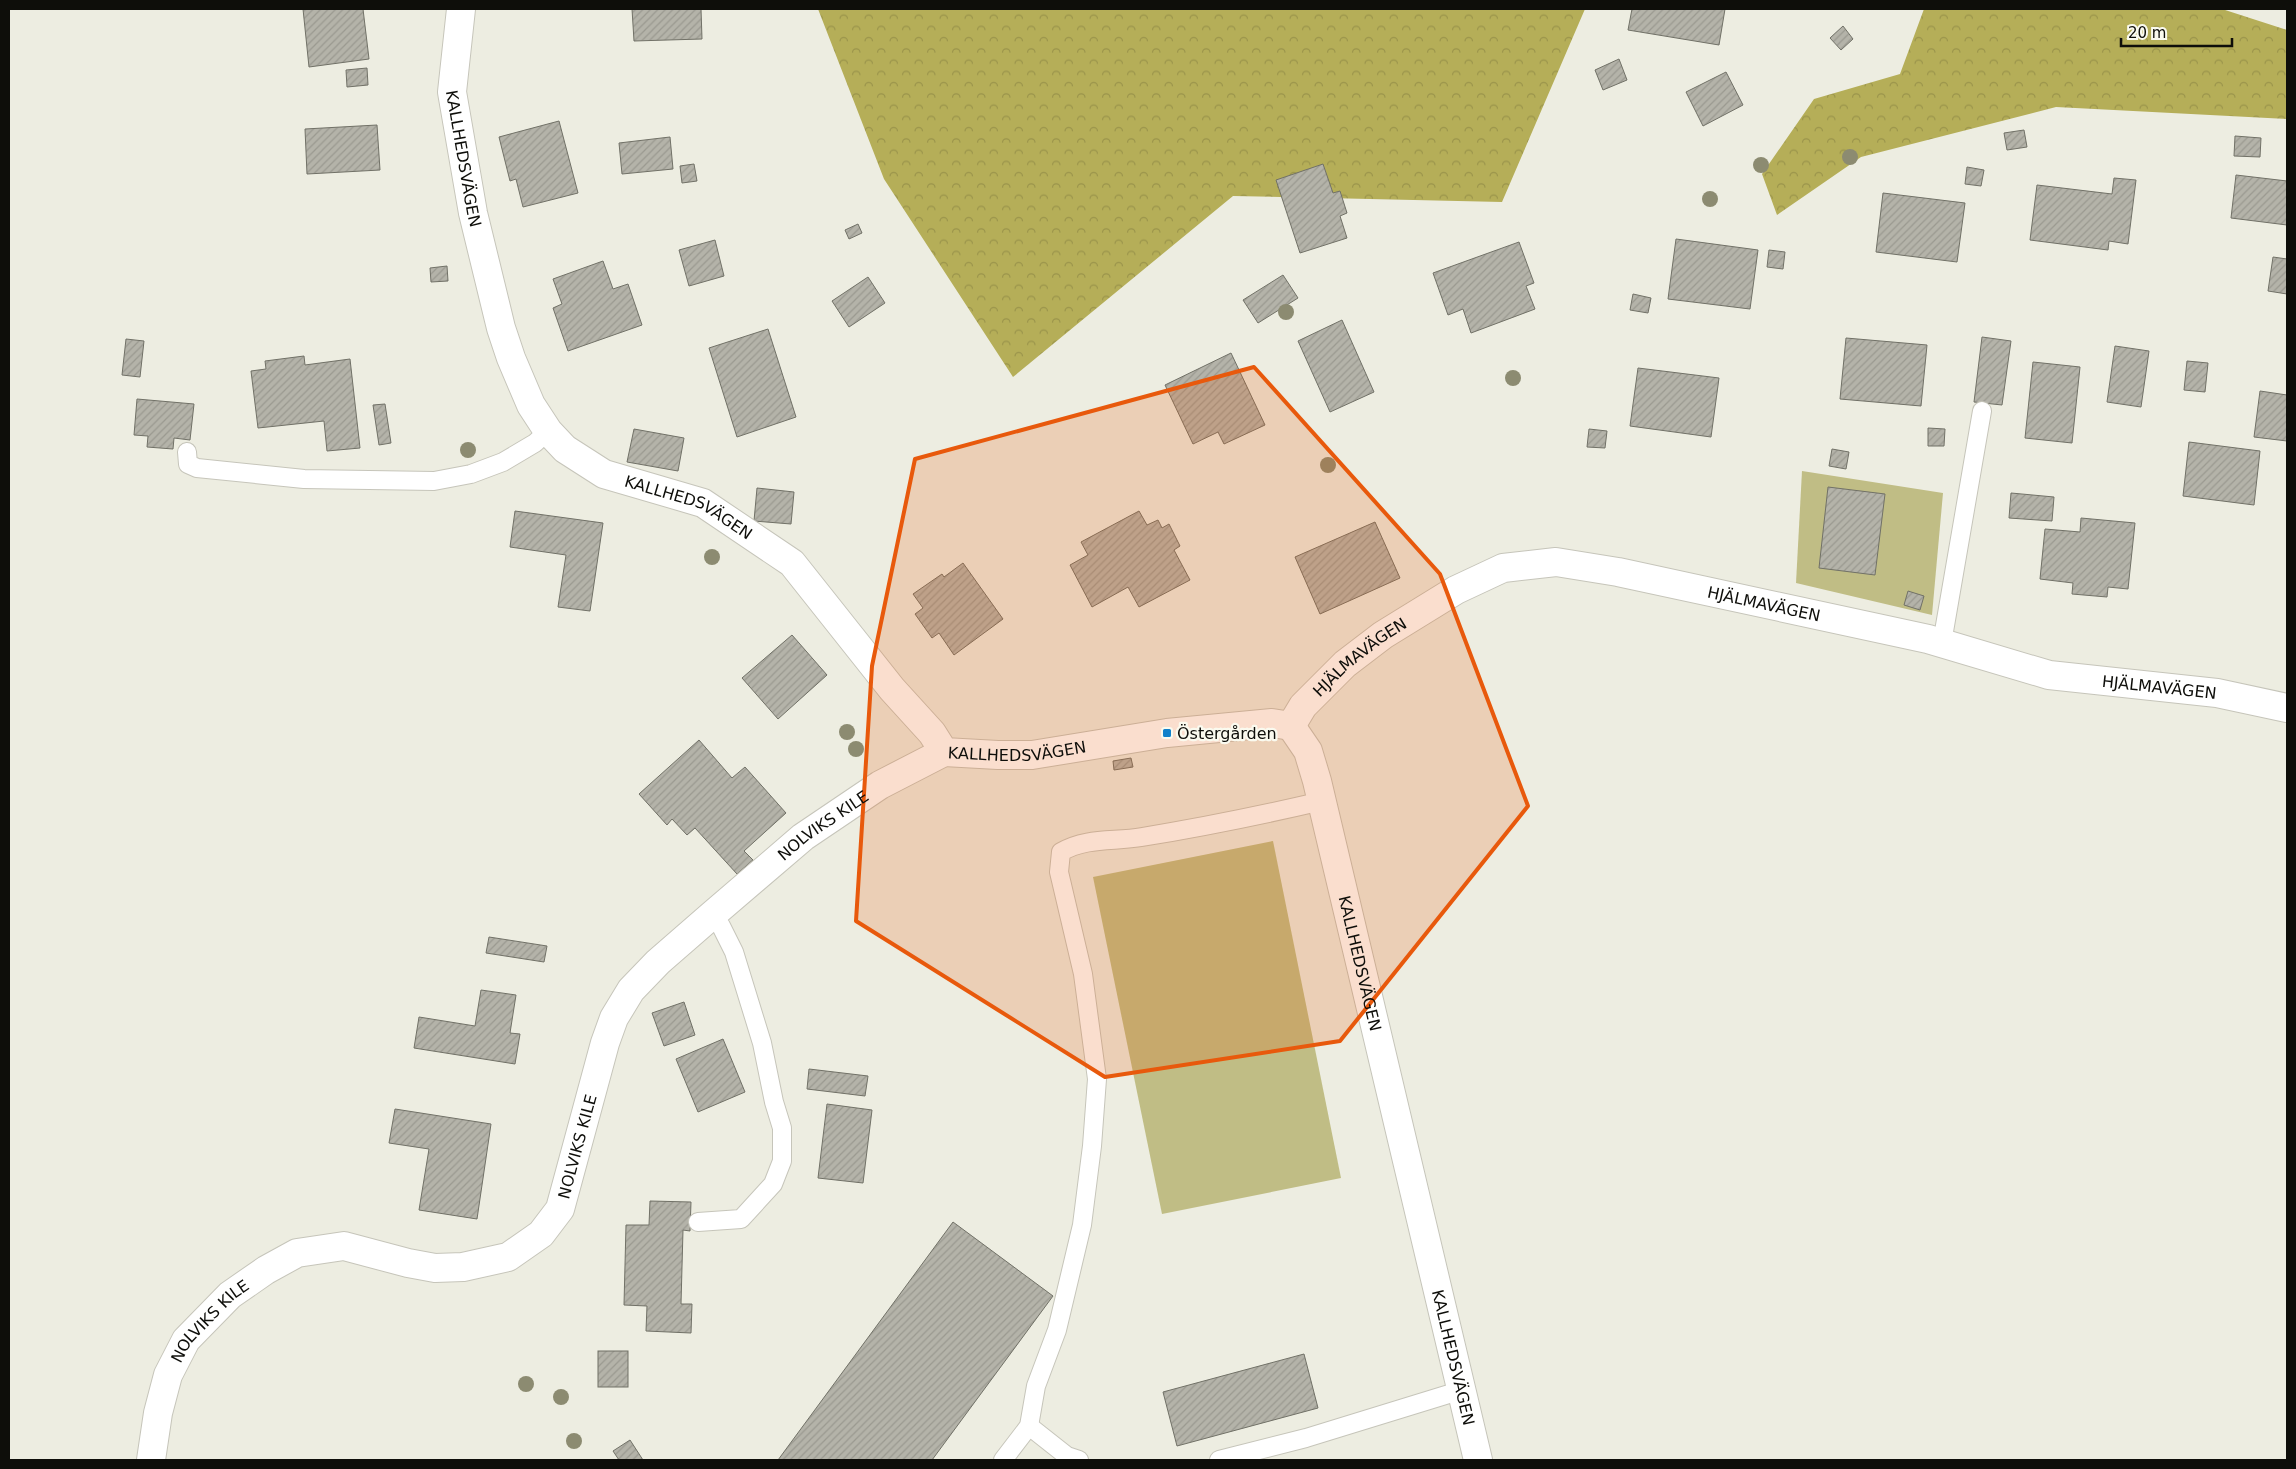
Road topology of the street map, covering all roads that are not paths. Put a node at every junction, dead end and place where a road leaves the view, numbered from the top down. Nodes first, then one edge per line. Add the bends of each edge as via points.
1 (461, 9) edge
2 (1982, 412) dead end
3 (548, 431) junction
4 (187, 452) dead end
5 (1942, 644) junction
6 (2287, 708) edge
7 (1291, 726) junction
8 (944, 752) junction
9 (1322, 801) junction
10 (712, 915) junction
11 (698, 1222) dead end
12 (1462, 1390) junction
13 (1029, 1426) junction
14 (151, 1460) edge
15 (1003, 1460) edge
16 (1078, 1460) edge
17 (1219, 1460) edge
18 (1478, 1460) edge

1 - 3 street, KALLHEDSVÄGEN via 452,92 473,213 511,358 531,405
2 - 5 lane
3 - 4 lane via 535,443 503,462 471,474 434,481 304,479 197,468 188,464
3 - 8 street, KALLHEDSVÄGEN via 565,449 604,474 703,503 792,563 892,689 932,732
5 - 6 street, HJÄLMAVÄGEN via 2050,675 2217,693
5 - 7 street, HJÄLMAVÄGEN via 1618,572 1556,562 1503,568 1456,590 1383,635 1345,664 1303,706
7 - 8 street, KALLHEDSVÄGEN via 1272,723 1167,733 1032,754
7 - 9 street, KALLHEDSVÄGEN via 1308,751
8 - 10 street, NOLVIKS KILE via 880,785 803,837
9 - 12 street, KALLHEDSVÄGEN
9 - 13 lane via 1208,826 1075,844 1061,852 1059,872 1083,974 1097,1080 1082,1225 1057,1330 1036,1386
10 - 11 lane via 734,952 762,1043 782,1128 782,1161 773,1184 741,1219
10 - 14 street, NOLVIKS KILE via 630,990 614,1018 560,1209 541,1234 508,1257 463,1267 435,1268 408,1264 344,1246 297,1252 230,1295 186,1340 168,1375
12 - 17 lane via 1306,1438
12 - 18 street, KALLHEDSVÄGEN
13 - 15 lane
13 - 16 lane via 1067,1456

